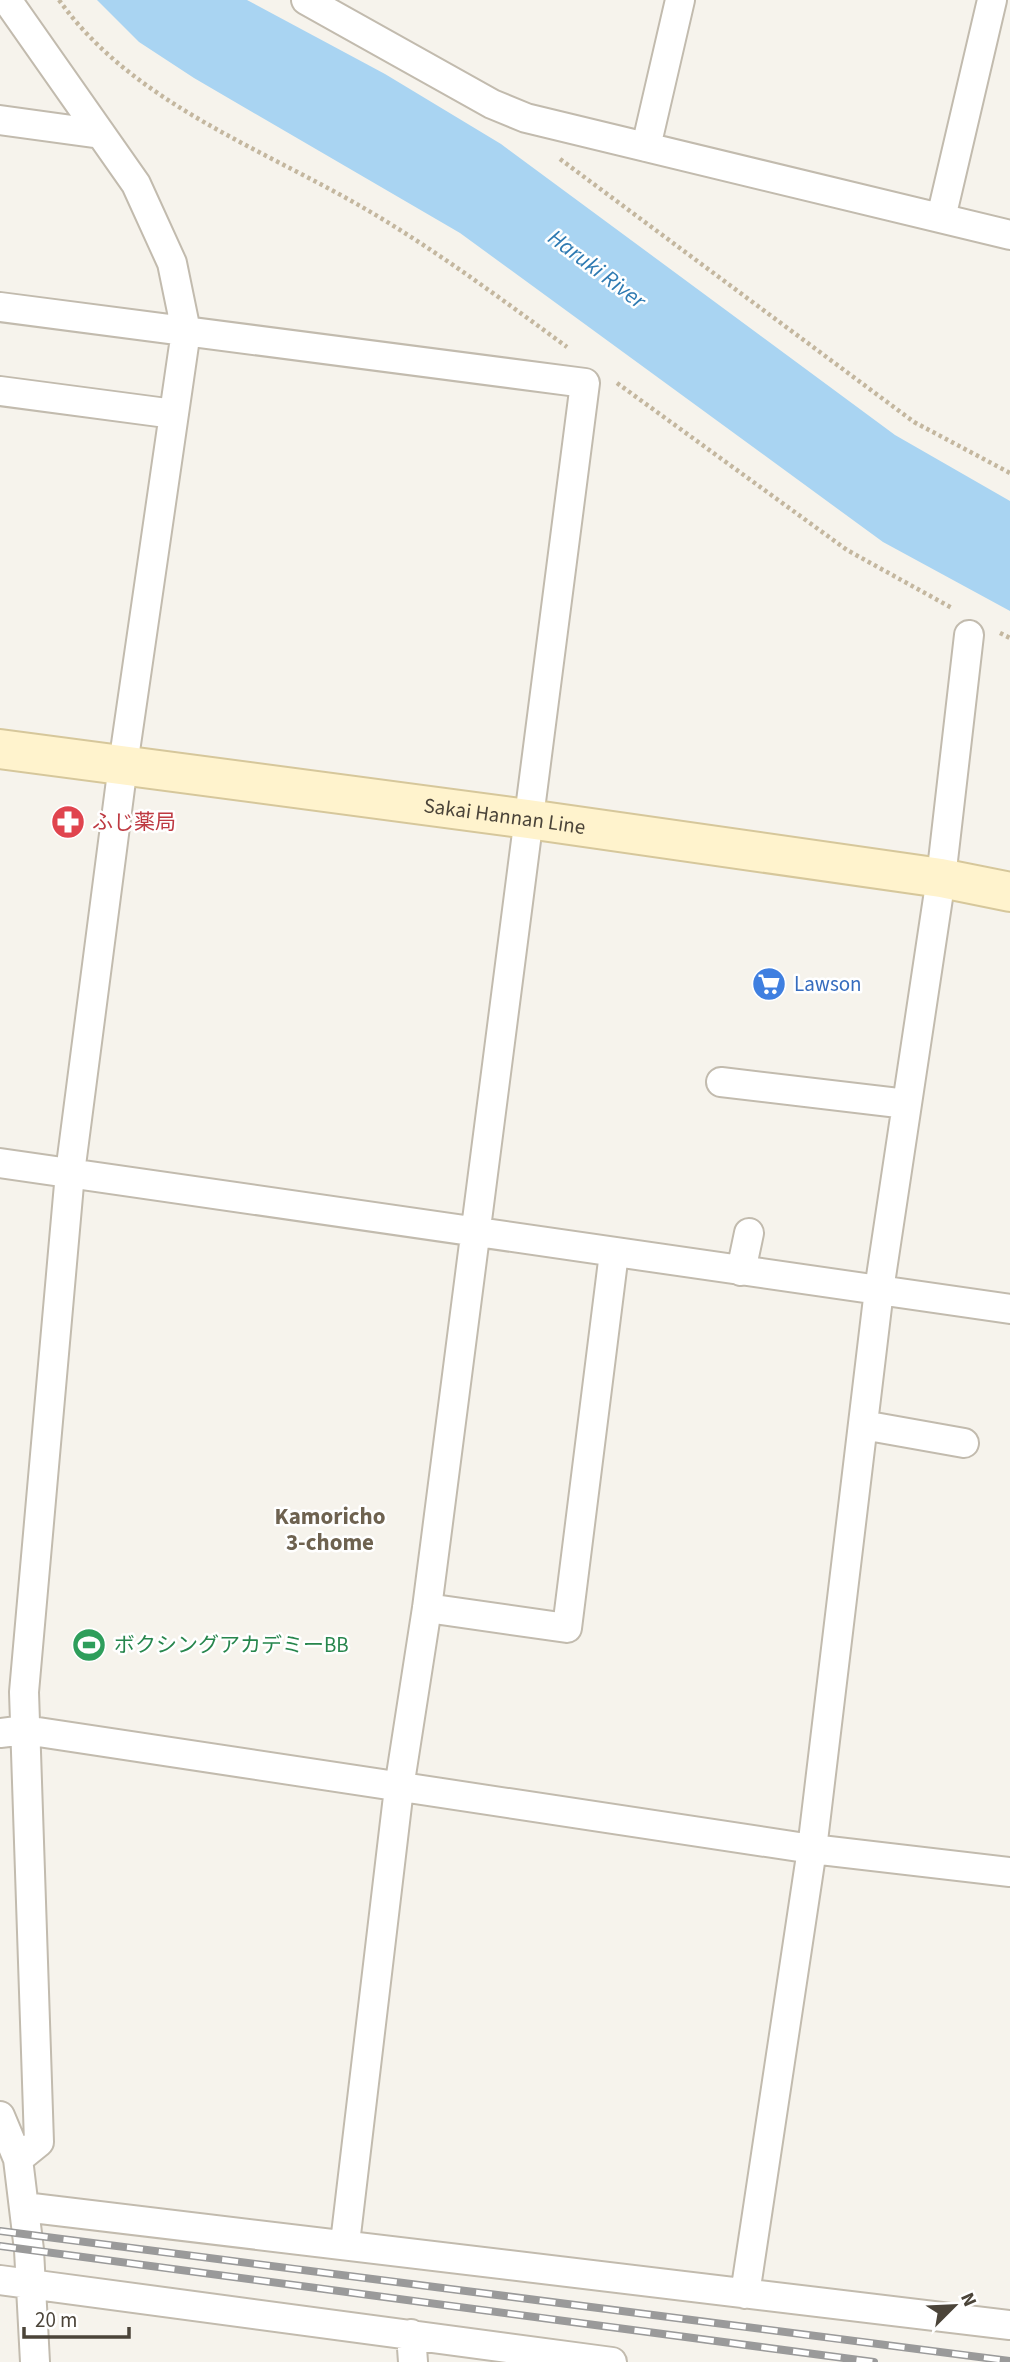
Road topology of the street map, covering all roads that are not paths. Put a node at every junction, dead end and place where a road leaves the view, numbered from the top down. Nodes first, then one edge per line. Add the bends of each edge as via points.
1 (7, 0) edge
2 (306, 0) edge
3 (680, 0) edge
4 (992, 0) edge
5 (0, 120) edge
6 (101, 134) junction
7 (646, 148) junction
8 (941, 218) junction
9 (1010, 235) edge
10 (0, 307) edge
11 (186, 331) junction
12 (0, 391) edge
13 (174, 414) junction
14 (967, 625) road end
15 (0, 749) edge
16 (123, 765) junction
17 (528, 819) junction
18 (941, 878) junction
19 (1010, 892) edge
20 (721, 1082) dead end
21 (907, 1104) junction
22 (0, 1163) edge
23 (70, 1173) junction
24 (476, 1231) junction
25 (749, 1233) dead end
26 (614, 1253) junction
27 (741, 1271) junction
28 (879, 1290) junction
29 (1010, 1309) edge
30 (863, 1424) junction
31 (964, 1443) dead end
32 (427, 1608) junction
33 (13, 1732) edge
34 (400, 1788) junction
35 (812, 1849) junction
36 (1010, 1872) edge
37 (0, 2116) edge
38 (18, 2159) junction
39 (24, 2207) junction
40 (345, 2244) junction
41 (0, 2280) edge
42 (31, 2284) junction
43 (745, 2294) junction
44 (1010, 2325) edge
45 (411, 2334) junction
46 (35, 2362) edge
47 (413, 2362) edge
48 (612, 2362) edge

1 - 6 street
2 - 7 street via 492,104 526,118
3 - 7 street
4 - 8 street
5 - 6 street
6 - 11 street via 136,184 173,263
7 - 8 street
8 - 9 street
10 - 11 street
11 - 13 street
11 - 17 street via 584,383
12 - 13 street
13 - 16 street
14 - 18 street
15 - 16 main road, Sakai Hannan Line
16 - 17 main road, Sakai Hannan Line
16 - 23 street
17 - 18 main road, Sakai Hannan Line
17 - 24 street
18 - 19 main road, Sakai Hannan Line
18 - 21 street
20 - 21 street
21 - 28 street
22 - 23 street
23 - 24 street
23 - 33 street via 24,1692
24 - 26 street
24 - 32 street
25 - 27 street
26 - 27 street
26 - 32 street via 567,1628
27 - 28 street
28 - 29 street
28 - 30 street
30 - 31 street
30 - 35 street
32 - 34 street
33 - 34 street
33 - 38 street via 39,2142
34 - 35 street
34 - 40 street
35 - 36 street
35 - 43 street
37 - 38 street
38 - 39 street
39 - 40 street
39 - 42 street
40 - 43 street
41 - 42 street
42 - 45 street
42 - 46 street
43 - 44 street
45 - 47 street
45 - 48 street

